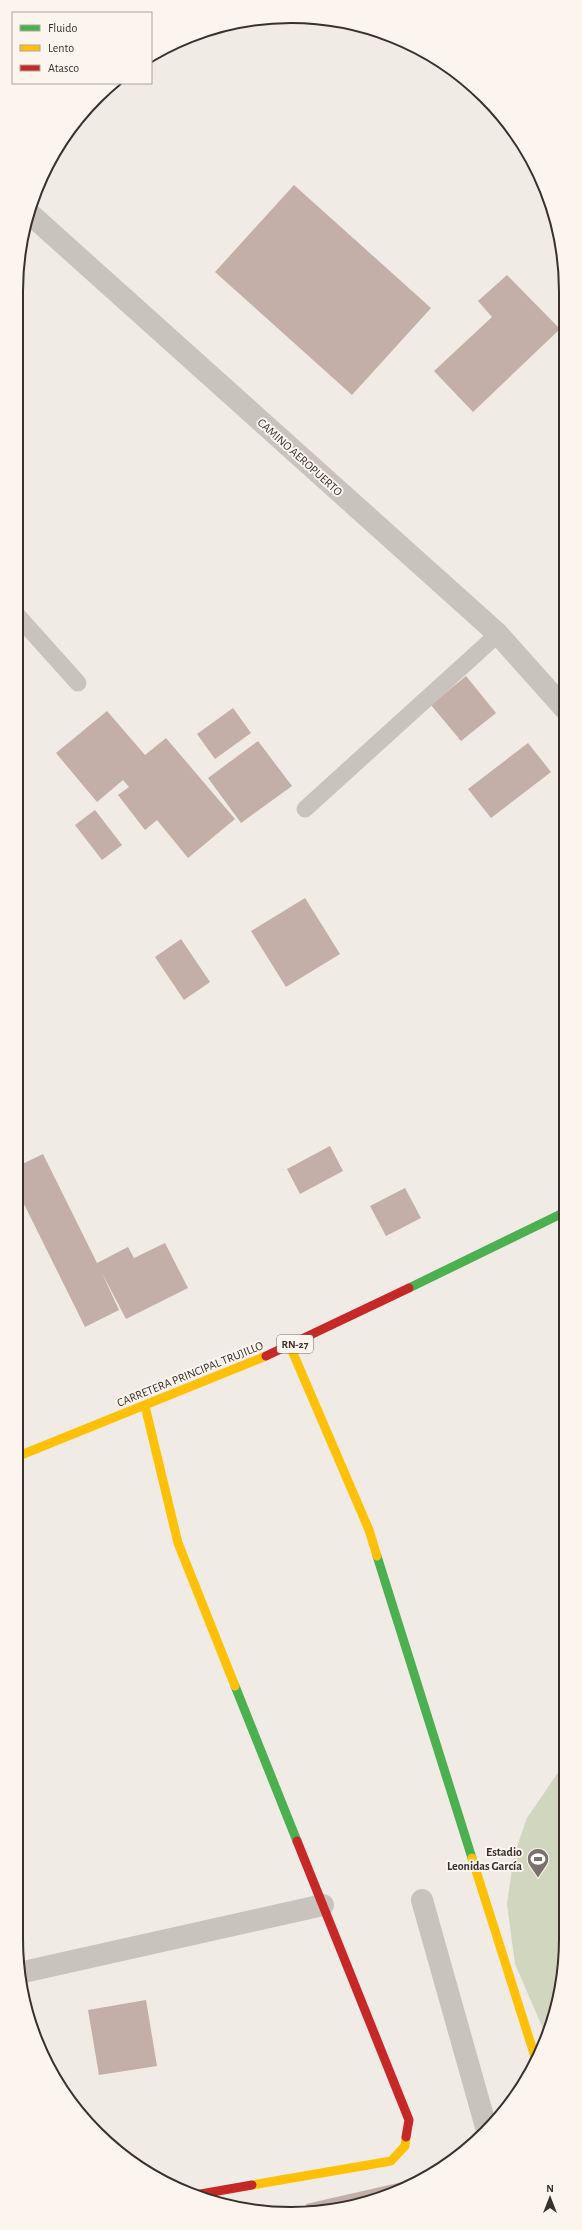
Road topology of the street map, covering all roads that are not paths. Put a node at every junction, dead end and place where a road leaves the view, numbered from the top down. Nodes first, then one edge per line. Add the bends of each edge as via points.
1 (34, 216) edge
2 (23, 622) edge
3 (498, 634) junction
4 (78, 683) dead end
5 (559, 702) edge
6 (305, 809) dead end
7 (559, 1215) edge
8 (290, 1346) junction
9 (145, 1406) junction
10 (23, 1454) edge
11 (422, 1900) dead end
12 (323, 1905) junction
13 (25, 1972) edge
14 (534, 2053) edge
15 (485, 2124) edge
16 (206, 2193) edge

1 - 3 street, CAMINO AEROPUERTO
2 - 4 lane
3 - 5 street, CAMINO AEROPUERTO
3 - 6 lane
7 - 8 street, CARRETERA PRINCIPAL TRUJILLO / RN-27
8 - 9 street, CARRETERA PRINCIPAL TRUJILLO / RN-27
8 - 14 street via 369,1530
9 - 10 street, CARRETERA PRINCIPAL TRUJILLO / RN-27
9 - 12 street via 178,1544
11 - 15 street
12 - 13 street
12 - 16 street via 409,2120 405,2146 390,2161

